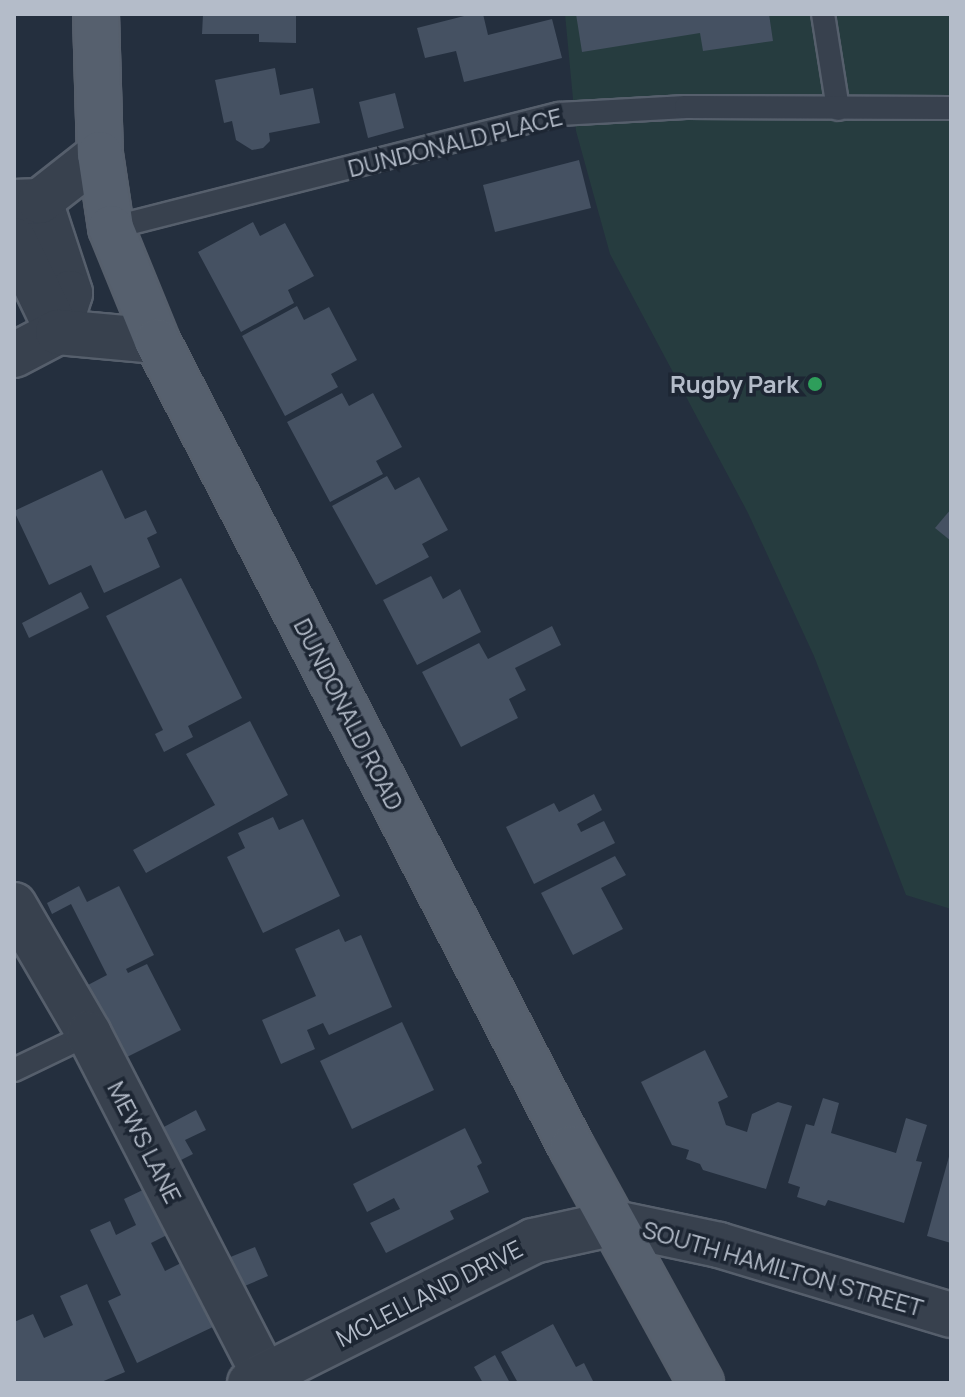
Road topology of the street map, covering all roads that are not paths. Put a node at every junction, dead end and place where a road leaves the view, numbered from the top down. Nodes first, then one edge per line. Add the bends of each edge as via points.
1 (96, 14) edge
2 (823, 14) edge
3 (951, 108) edge
4 (838, 109) junction
5 (100, 154) junction
6 (27, 202) edge
7 (111, 228) junction
8 (14, 240) edge
9 (58, 332) junction
10 (157, 341) junction
11 (14, 355) edge
12 (14, 905) edge
13 (89, 1034) junction
14 (14, 1070) edge
15 (615, 1223) junction
16 (951, 1315) edge
17 (261, 1381) edge
18 (701, 1383) edge

1 - 5 main road, DUNDONALD ROAD
2 - 4 lane
3 - 4 lane, DUNDONALD PLACE
4 - 7 lane, DUNDONALD PLACE via 686,107 559,114
5 - 6 street
5 - 7 main road, DUNDONALD ROAD
6 - 9 street via 70,293
7 - 10 main road, DUNDONALD ROAD
8 - 9 street
9 - 10 street
9 - 11 street
10 - 15 main road, DUNDONALD ROAD
12 - 13 street, MEWS LANE
13 - 14 lane
13 - 17 street, MEWS LANE
15 - 16 street, SOUTH HAMILTON STREET via 719,1245
15 - 17 street, MCLELLAND DRIVE via 533,1241
15 - 18 main road, DUNDONALD ROAD

